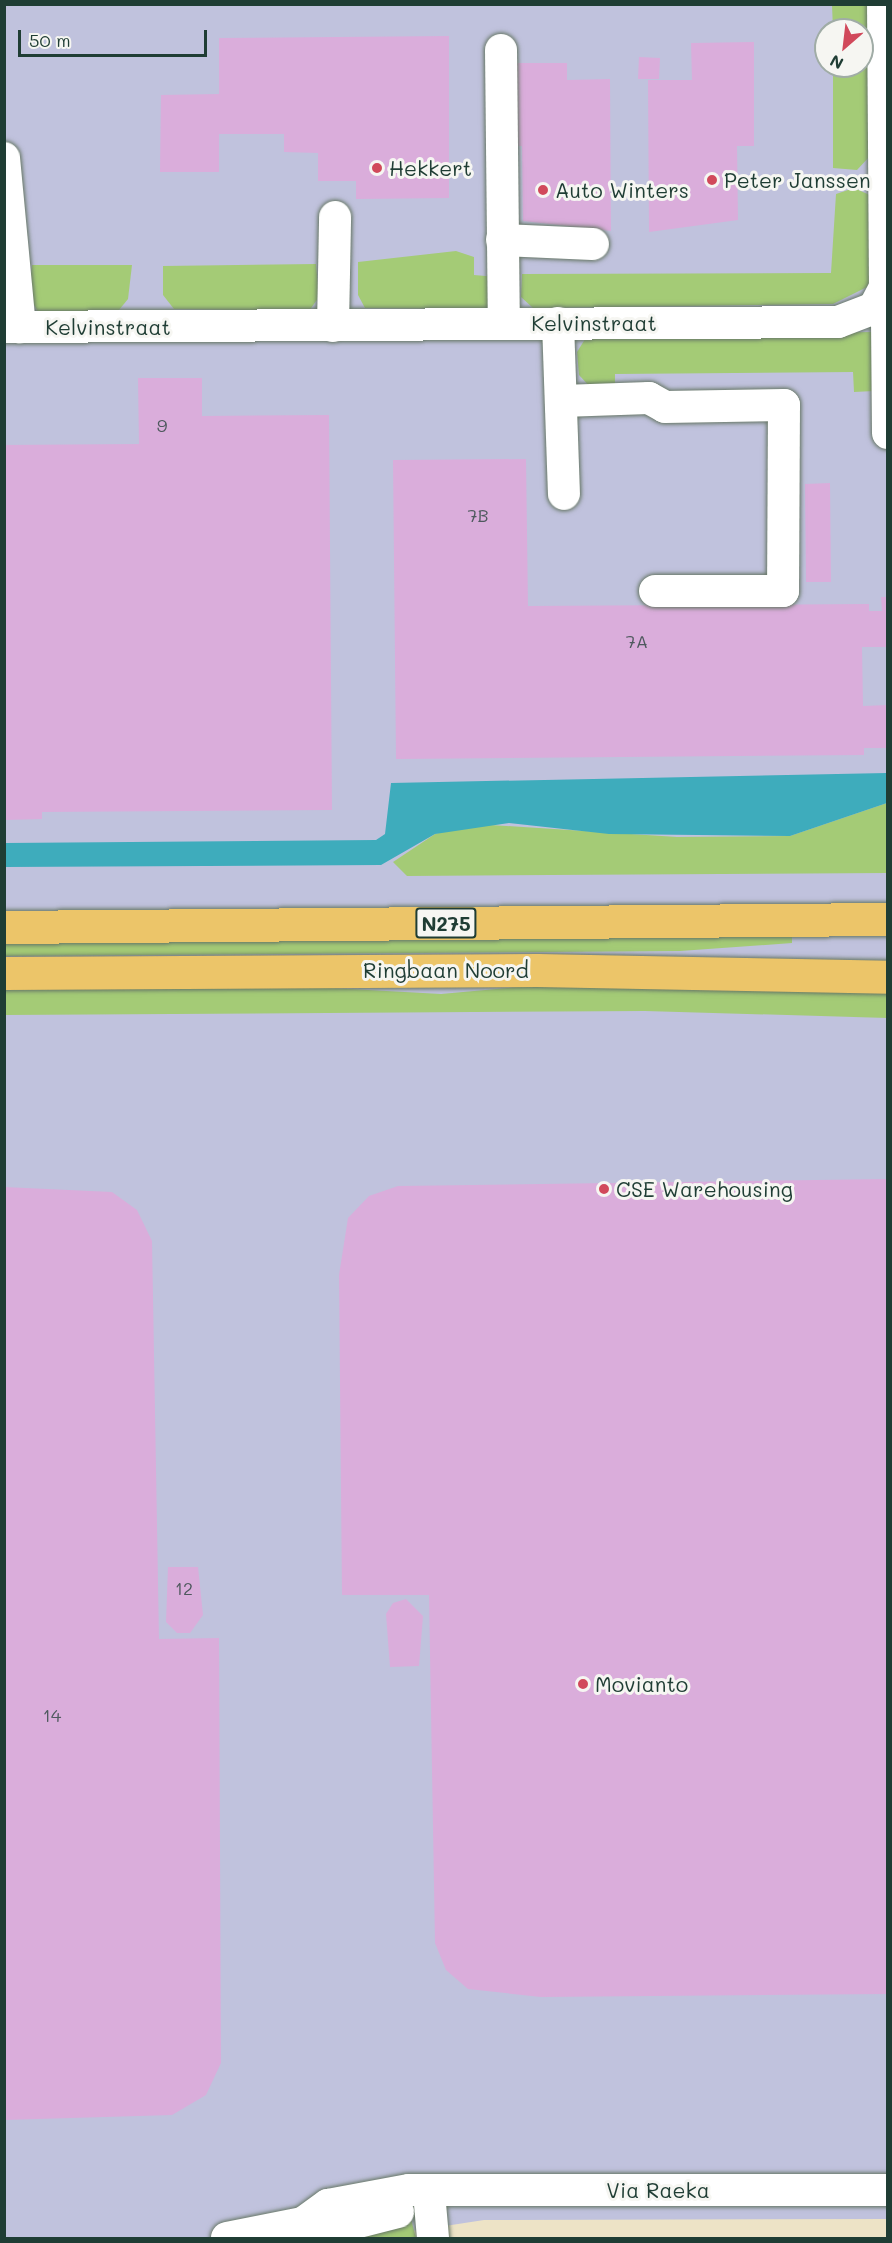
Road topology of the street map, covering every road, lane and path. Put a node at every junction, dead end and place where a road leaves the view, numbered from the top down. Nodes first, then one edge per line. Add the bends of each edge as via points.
1 (883, 4) edge
2 (501, 50) dead end
3 (4, 158) edge
4 (335, 217) dead end
5 (502, 240) junction
6 (593, 244) dead end
7 (874, 308) junction
8 (504, 323) junction
9 (558, 323) junction
10 (333, 326) junction
11 (12, 327) edge
12 (562, 400) junction
13 (888, 433) edge
14 (564, 494) dead end
15 (655, 591) dead end
16 (888, 919) edge
17 (4, 927) edge
18 (4, 973) edge
19 (888, 977) edge
20 (888, 2190) edge
21 (429, 2193) junction
22 (227, 2238) edge
23 (433, 2238) edge

1 - 7 street via 885,287
2 - 5 street
3 - 11 street
4 - 10 street
5 - 6 street
5 - 8 street
7 - 9 street, Kelvinstraat via 838,322
7 - 13 street via 886,319
8 - 9 street, Kelvinstraat
8 - 10 street, Kelvinstraat
9 - 12 street
10 - 11 street, Kelvinstraat
12 - 14 street
12 - 15 street via 649,398 665,407 784,405 783,591
16 - 17 main road, N275
18 - 19 main road, Ringbaan Noord / N275 via 537,970
20 - 21 street, Via Raeka
21 - 22 street, Via Raeka via 409,2190 328,2205 303,2223
21 - 23 street

